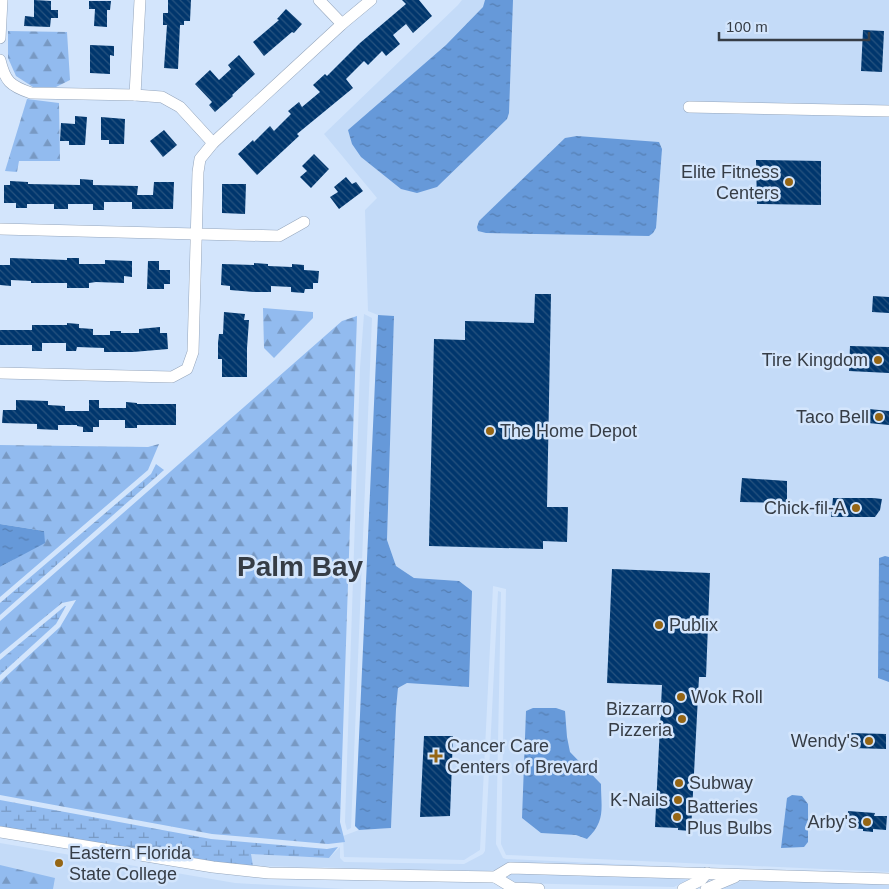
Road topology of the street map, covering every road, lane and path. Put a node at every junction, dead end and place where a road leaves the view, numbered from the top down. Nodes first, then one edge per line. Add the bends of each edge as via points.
1 (2, 0) edge
2 (140, 0) edge
3 (319, 0) edge
4 (371, 0) edge
5 (342, 24) junction
6 (0, 38) edge
7 (0, 60) edge
8 (135, 95) junction
9 (689, 107) dead end
10 (889, 112) edge
11 (213, 143) junction
12 (304, 222) dead end
13 (0, 229) edge
14 (197, 235) junction
15 (0, 373) edge
16 (0, 832) edge
17 (706, 873) junction
18 (744, 874) junction
19 (494, 877) junction
20 (889, 879) edge
21 (494, 889) edge
22 (539, 889) edge
23 (683, 889) edge
24 (706, 889) edge

1 - 6 street
2 - 8 street
3 - 5 street
4 - 5 street
5 - 11 street
7 - 8 street via 8,82 31,93
8 - 11 street via 162,97 180,107
9 - 10 street
11 - 14 street via 200,159
12 - 14 street via 279,236
13 - 14 street
14 - 15 street via 193,352 187,369 172,377
16 - 19 street via 213,868
17 - 18 street
17 - 19 street via 510,868
17 - 23 street via 701,880
18 - 20 street
18 - 24 street
19 - 21 street
19 - 22 street via 513,888

